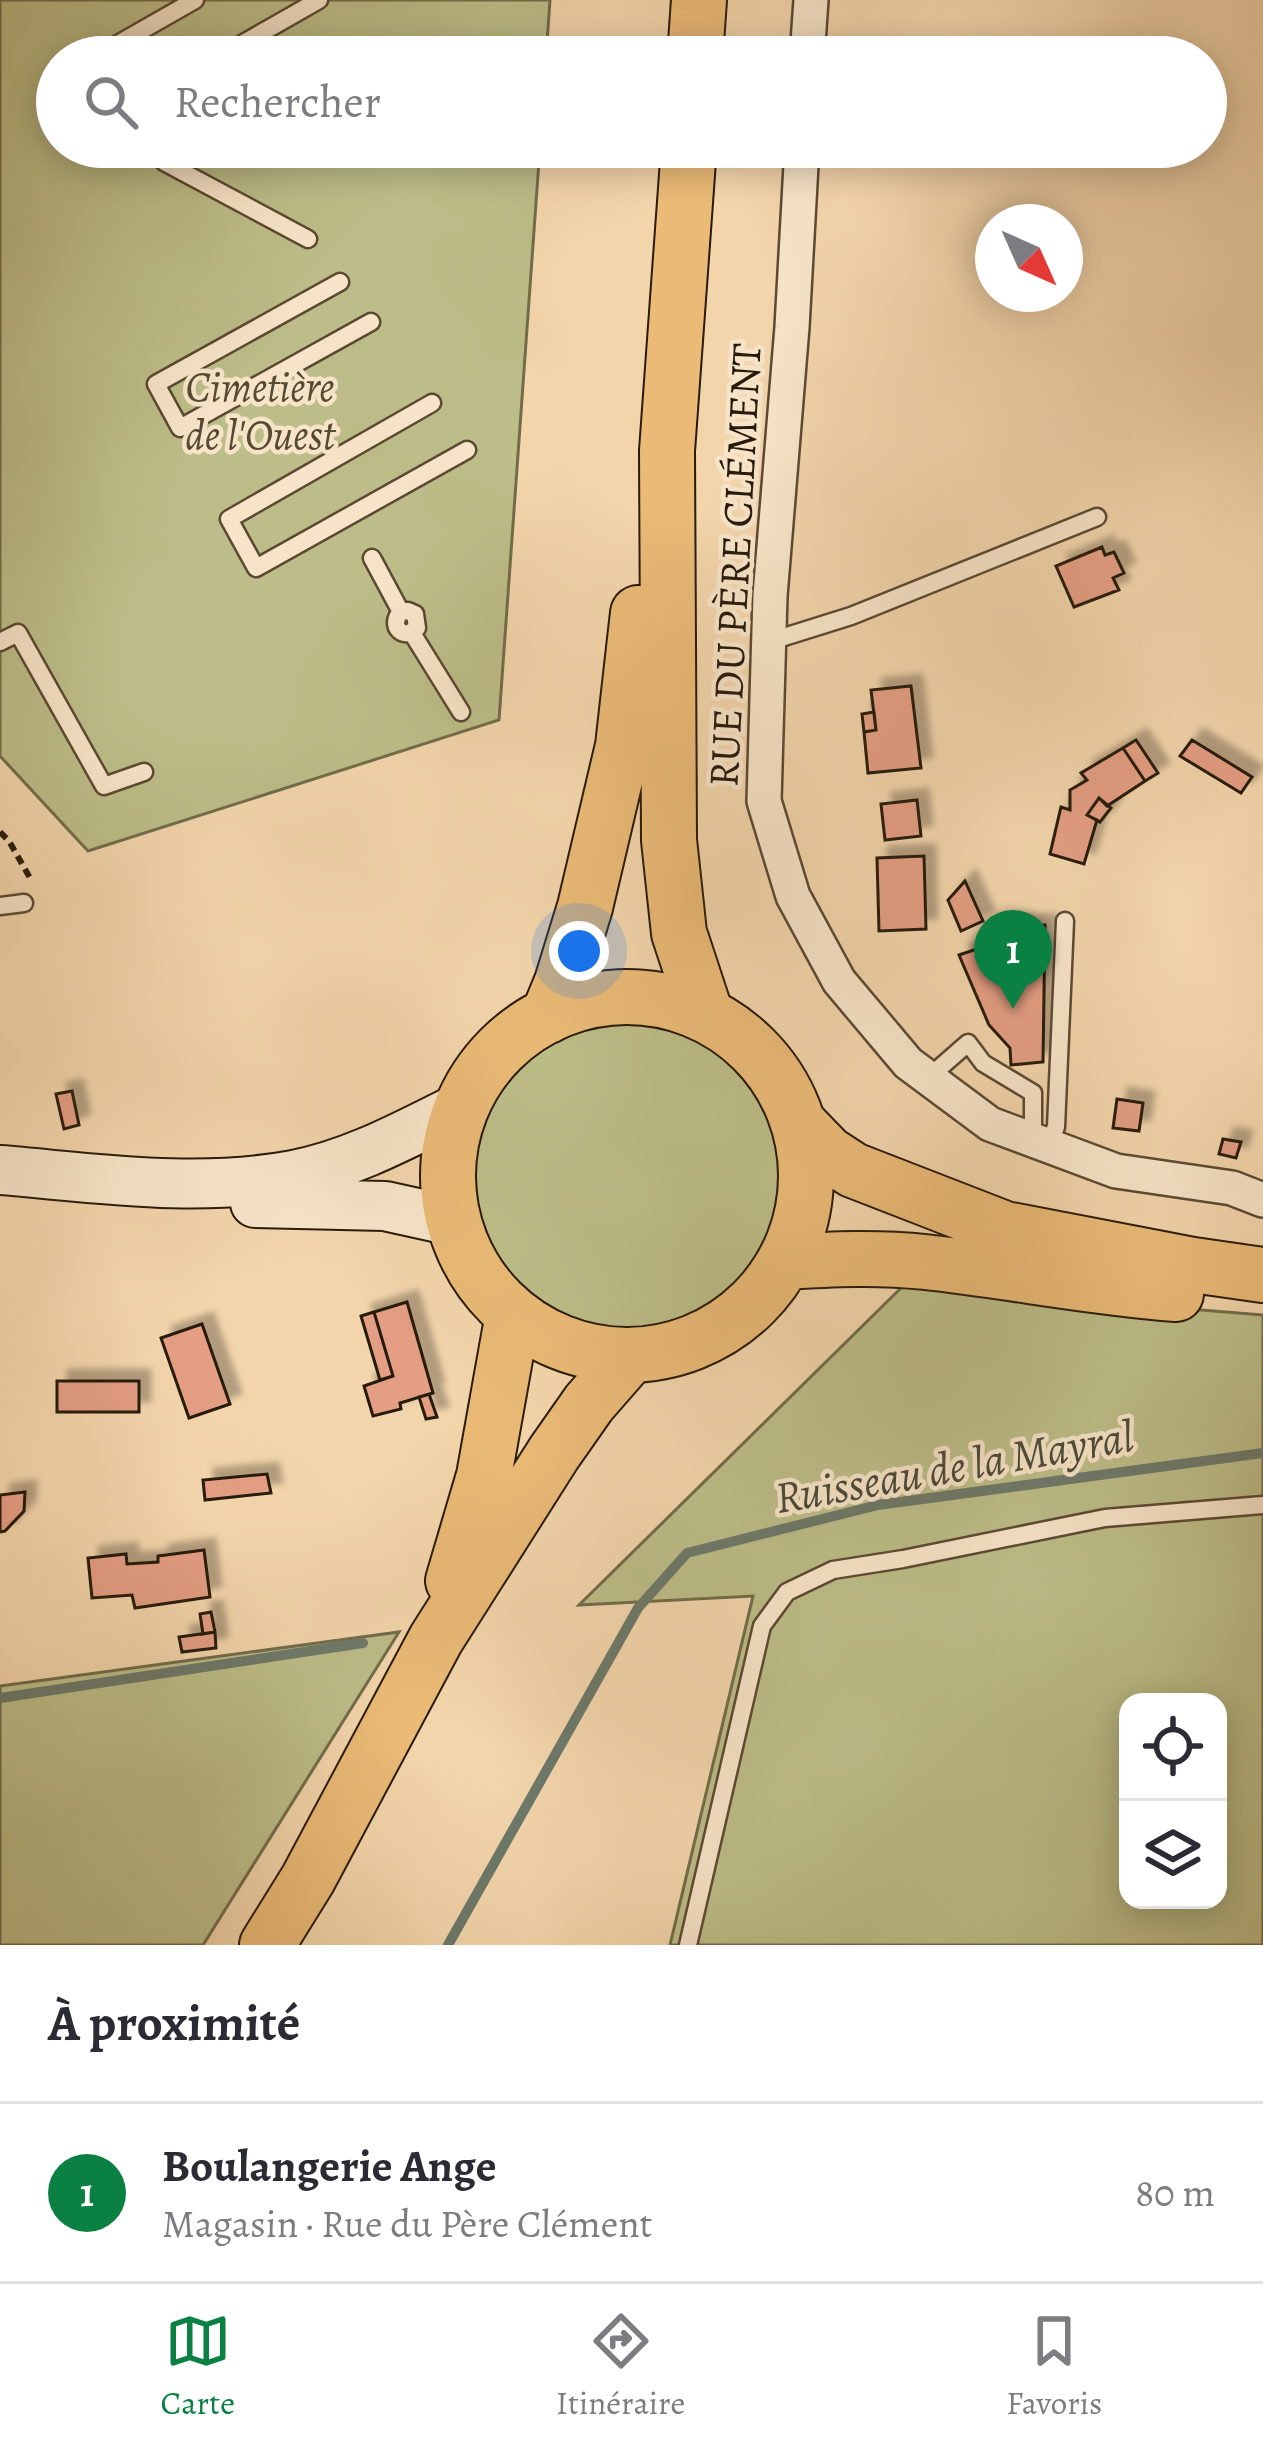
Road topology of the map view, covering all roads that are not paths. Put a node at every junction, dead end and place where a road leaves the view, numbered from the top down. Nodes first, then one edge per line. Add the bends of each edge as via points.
1 (195, 0) edge
2 (319, 0) edge
3 (699, 0) edge
4 (811, 0) edge
5 (132, 36) edge
6 (255, 36) edge
7 (696, 36) edge
8 (808, 36) edge
9 (173, 168) edge
10 (687, 168) edge
11 (801, 168) edge
12 (308, 239) dead end
13 (340, 282) dead end
14 (371, 322) dead end
15 (432, 403) dead end
16 (466, 450) dead end
17 (667, 451) junction
18 (1097, 517) dead end
19 (372, 558) dead end
20 (0, 642) edge
21 (768, 642) junction
22 (461, 712) dead end
23 (144, 772) dead end
24 (24, 903) road end
25 (0, 906) edge
26 (1064, 921) dead end
27 (706, 1015) junction
28 (548, 1016) junction
29 (928, 1078) junction
30 (463, 1106) junction
31 (800, 1125) junction
32 (1040, 1143) junction
33 (0, 1170) edge
34 (0, 1189) edge
35 (1263, 1200) edge
36 (453, 1221) junction
37 (785, 1262) junction
38 (1263, 1275) edge
39 (1263, 1301) edge
40 (513, 1314) junction
41 (631, 1355) junction
42 (1263, 1505) edge
43 (436, 1639) junction
44 (267, 1945) edge
45 (688, 1945) edge

1 - 5 lane
2 - 6 lane
3 - 7 main road
4 - 8 street
9 - 12 lane
10 - 17 main road
11 - 21 street, RUE DU PÈRE CLÉMENT
13 - 14 lane via 156,384 180,428
15 - 16 lane via 229,520 256,568
17 - 27 main road via 669,840 679,933
17 - 28 main road via 623,746 586,908
18 - 21 lane
19 - 22 lane via 401,612 398,631 412,633
20 - 23 lane via 18,633 104,786
21 - 29 street, RUE DU PÈRE CLÉMENT via 764,801 793,896 839,981
24 - 25 lane
26 - 32 lane via 1056,1127
27 - 28 main road via 641,997
27 - 31 main road via 756,1050
28 - 30 main road via 492,1059
29 - 32 street, RUE DU PÈRE CLÉMENT via 990,1124
29 - 32 lane via 968,1043 983,1063 1033,1093
30 - 33 main road via 369,1152 229,1184
30 - 36 main road via 448,1172
31 - 37 main road via 807,1186
31 - 38 main road via 853,1171 1005,1229
32 - 35 street, RUE DU PÈRE CLÉMENT via 1116,1171
34 - 36 main road via 176,1204 385,1205
36 - 40 main road via 478,1276
37 - 39 main road via 924,1262
37 - 41 main road via 731,1323 687,1345
40 - 41 main road via 570,1346
40 - 43 main road via 484,1476
41 - 43 main road via 554,1453
42 - 45 lane via 1105,1518 833,1570 787,1592 762,1626
43 - 44 main road

